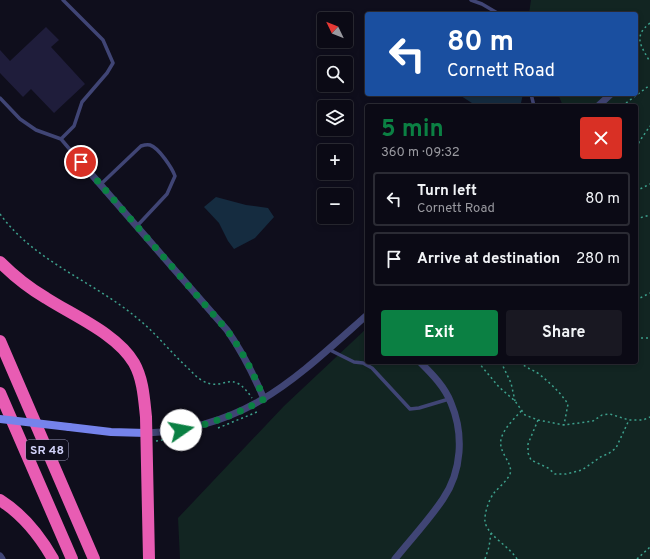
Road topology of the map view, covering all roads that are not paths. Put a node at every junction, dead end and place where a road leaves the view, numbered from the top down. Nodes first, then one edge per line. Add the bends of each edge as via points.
1 (63, 0) edge
2 (471, 0) edge
3 (496, 12) edge
4 (609, 96) edge
5 (0, 98) edge
6 (600, 104) edge
7 (61, 139) junction
8 (72, 152) joint
9 (100, 185) junction
10 (137, 226) junction
11 (0, 262) edge
12 (365, 317) edge
13 (0, 341) edge
14 (328, 349) junction
15 (422, 364) edge
16 (0, 393) edge
17 (264, 399) junction
18 (449, 399) junction
19 (0, 419) edge
20 (146, 434) junction
21 (0, 500) edge
22 (0, 556) edge
23 (2, 559) edge
24 (53, 559) edge
25 (72, 559) edge
26 (94, 559) edge
27 (149, 559) edge
28 (395, 559) edge

1 - 7 lane via 103,40 113,63 82,102 74,126
2 - 3 lane
4 - 6 street
5 - 7 lane via 20,120 36,130
7 - 8 lane
8 - 9 street
9 - 10 street
9 - 10 lane via 140,146 148,144 154,147 172,168 175,176 167,194
10 - 17 street via 227,330 253,371
11 - 20 highway via 26,285 114,340 129,355 141,379
12 - 14 street
13 - 26 highway, SR 48
14 - 17 street via 292,380
14 - 18 lane via 372,368 410,409
15 - 18 street via 436,378
16 - 25 highway, SR 48
17 - 20 street via 242,411 207,424
18 - 28 street via 459,429 459,452 454,476 443,499
19 - 20 street, bridge
20 - 27 highway
21 - 24 highway via 29,525
22 - 23 street

